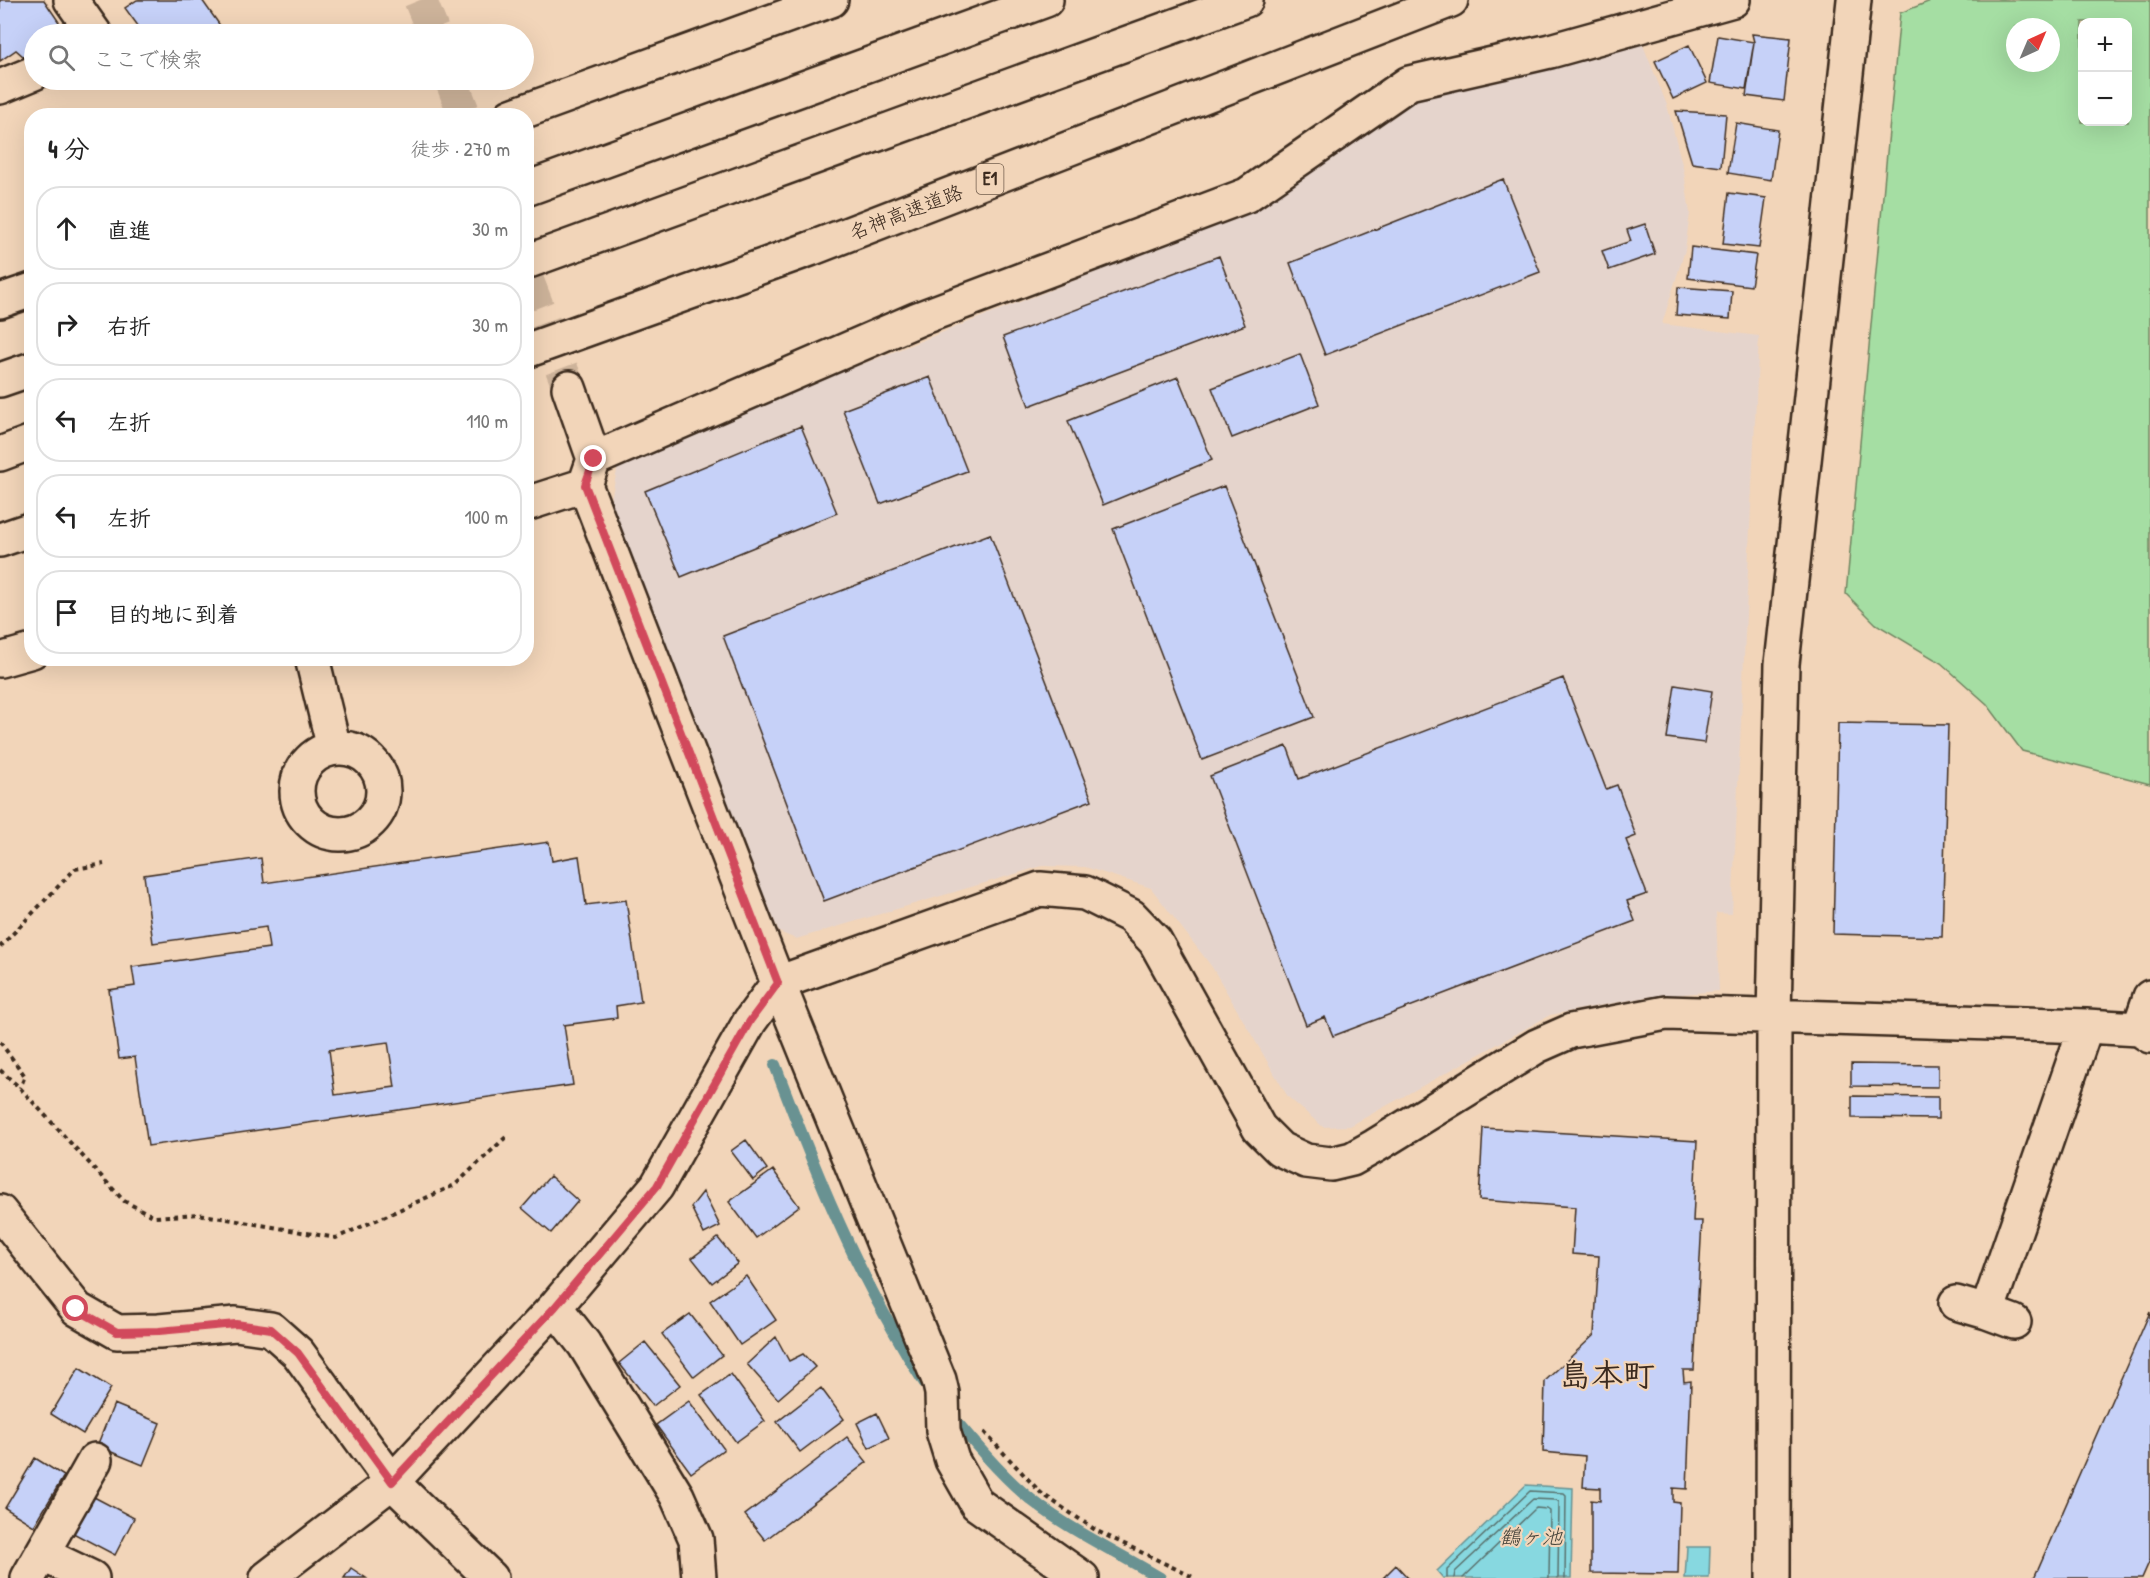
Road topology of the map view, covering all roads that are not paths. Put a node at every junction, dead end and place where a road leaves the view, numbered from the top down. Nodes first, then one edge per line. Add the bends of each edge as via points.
1 (71, 0) edge
2 (831, 0) edge
3 (1046, 0) edge
4 (1246, 0) edge
5 (1451, 0) edge
6 (1733, 0) edge
7 (1854, 0) edge
8 (88, 24) edge
9 (24, 77) edge
10 (0, 87) edge
11 (534, 108) edge
12 (534, 186) edge
13 (534, 259) edge
14 (24, 293) edge
15 (0, 301) edge
16 (534, 348) edge
17 (24, 372) edge
18 (0, 380) edge
19 (569, 388) tunnel mouth
20 (24, 445) edge
21 (0, 454) edge
22 (590, 472) junction
23 (534, 500) edge
24 (24, 532) edge
25 (0, 540) edge
26 (24, 653) edge
27 (0, 660) edge
28 (314, 666) edge
29 (334, 748) dead end
30 (778, 983) junction
31 (2150, 997) edge
32 (1774, 1015) junction
33 (2086, 1026) junction
34 (2145, 1032) edge
35 (0, 1212) edge
36 (555, 1307) junction
37 (1986, 1313) dead end
38 (95, 1460) dead end
39 (392, 1482) junction
40 (35, 1566) edge
41 (92, 1578) edge
42 (267, 1578) edge
43 (490, 1578) edge
44 (699, 1578) edge
45 (1082, 1578) edge
46 (1773, 1578) edge

1 - 8 main road
2 - 11 main road
3 - 12 main road
4 - 13 main road
5 - 16 main road, 名神高速道路 / E1 via 810,249
6 - 22 main road via 1550,51 1409,83 1247,195 918,319
7 - 32 main road via 1782,663
9 - 10 main road
14 - 15 main road
17 - 18 main road
19 - 22 main road
20 - 21 main road
22 - 23 main road
22 - 30 main road
24 - 25 main road
26 - 27 main road
28 - 29 main road
30 - 32 main road via 1040,889 1085,893 1131,916 1155,940 1259,1128 1280,1149 1306,1161 1331,1164 1352,1159 1537,1046 1571,1031 1666,1013
30 - 36 main road via 750,1021 657,1186
30 - 45 main road via 935,1369 942,1393 943,1431 952,1460 977,1504
31 - 34 main road
32 - 33 main road
32 - 46 main road
33 - 34 main road
33 - 37 main road
35 - 39 main road via 76,1309 117,1332 236,1324 271,1329 298,1353
36 - 39 main road
36 - 44 main road via 584,1344 677,1496 696,1539
38 - 40 main road
39 - 42 main road
39 - 43 main road
40 - 41 main road

